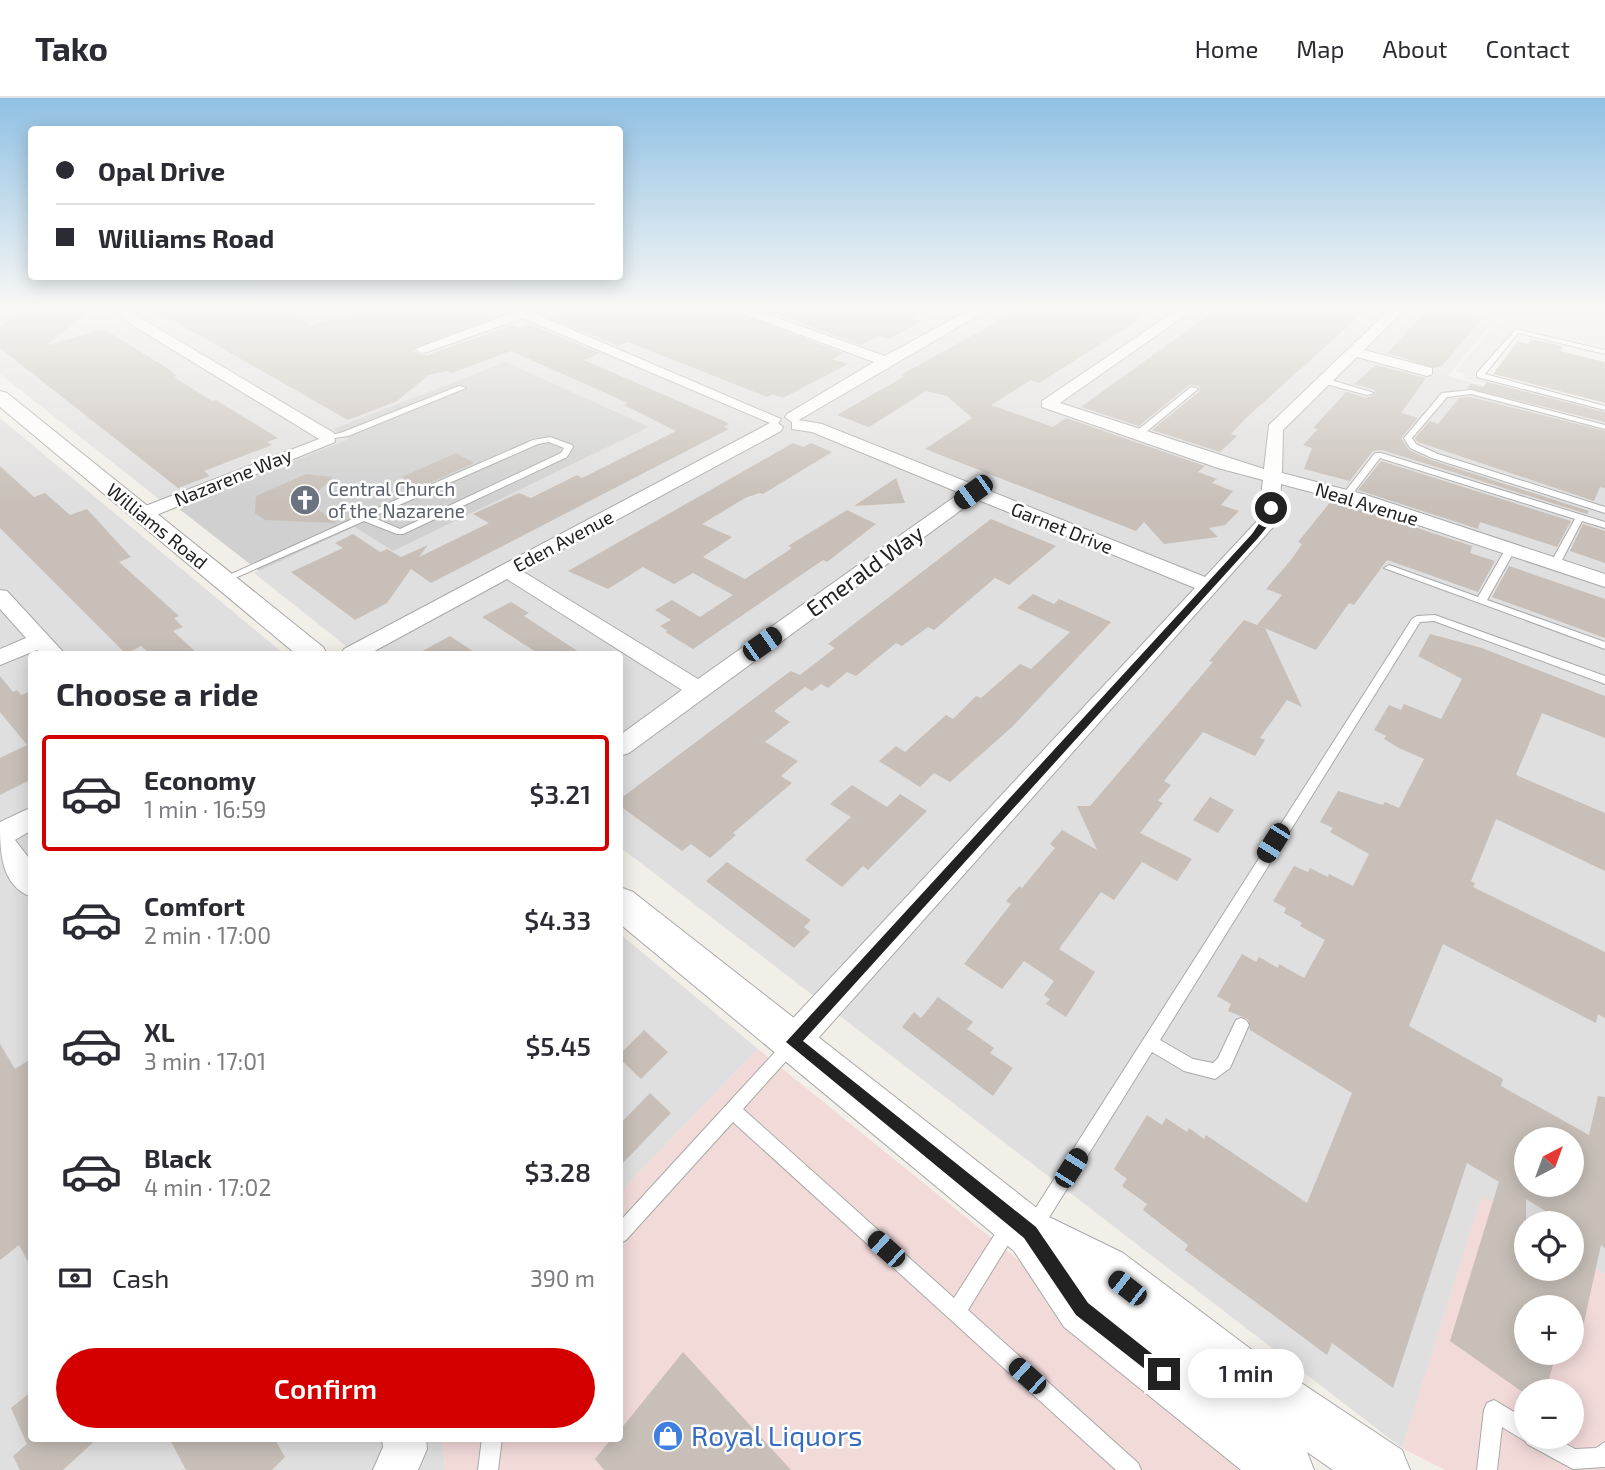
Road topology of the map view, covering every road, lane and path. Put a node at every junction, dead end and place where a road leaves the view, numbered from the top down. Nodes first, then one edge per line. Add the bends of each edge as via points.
1 (219, 373) edge
2 (659, 373) edge
3 (868, 373) edge
4 (1093, 373) edge
5 (1333, 373) edge
6 (1482, 373) edge
7 (1325, 381) junction
8 (462, 388) dead end
9 (1194, 389) dead end
10 (1370, 393) dead end
11 (0, 397) edge
12 (1048, 404) joint
13 (1605, 408) edge
14 (795, 421) junction
15 (774, 423) junction
16 (1605, 427) edge
17 (1137, 435) junction
18 (327, 440) junction
19 (1272, 477) junction
20 (973, 492) junction
21 (1347, 495) junction
22 (1605, 510) edge
23 (142, 514) junction
24 (361, 516) junction
25 (1580, 517) junction
26 (1605, 525) edge
27 (1510, 550) junction
28 (1555, 564) junction
29 (1389, 568) dead end
30 (508, 571) junction
31 (223, 580) junction
32 (1605, 581) edge
33 (1209, 586) junction
34 (0, 596) edge
35 (1481, 601) junction
36 (1605, 646) edge
37 (47, 647) edge
38 (28, 651) edge
39 (30, 651) edge
40 (309, 651) edge
41 (358, 651) edge
42 (0, 658) edge
43 (1605, 680) edge
44 (699, 690) junction
45 (623, 745) edge
46 (28, 819) edge
47 (0, 835) edge
48 (0, 840) edge
49 (28, 879) edge
50 (623, 905) edge
51 (1241, 1025) dead end
52 (793, 1042) junction
53 (1149, 1042) junction
54 (732, 1110) junction
55 (1022, 1226) junction
56 (623, 1231) edge
57 (956, 1312) junction
58 (1514, 1423) edge
59 (404, 1442) edge
60 (492, 1442) edge
61 (1555, 1449) edge
62 (1605, 1452) edge
63 (395, 1470) edge
64 (488, 1470) edge
65 (1131, 1470) edge
66 (1286, 1470) edge
67 (1382, 1470) edge
68 (1487, 1470) edge

1 - 18 street
2 - 15 street
3 - 14 street
4 - 12 street
5 - 7 street
6 - 13 lane
7 - 10 lane
7 - 19 street via 1275,429
8 - 18 lane
9 - 17 lane
11 - 23 street, Williams Road
12 - 17 street, Neal Avenue
14 - 15 street via 787,429
14 - 20 street, Garnet Drive
15 - 30 street, Eden Avenue
16 - 22 lane via 1457,392 1445,395 1408,438 1413,446 1435,456
17 - 19 street, Neal Avenue
18 - 23 street, Nazarene Way
19 - 21 street, Neal Avenue
19 - 33 street via 1267,522
20 - 33 street, Garnet Drive
20 - 44 street, Emerald Way
21 - 25 lane via 1378,455
21 - 27 street, Neal Avenue
23 - 31 street, Williams Road
24 - 24 lane via 396,506 536,442 550,439 569,447 564,455 400,532
24 - 31 lane
25 - 26 lane
25 - 28 lane
27 - 28 street, Neal Avenue
27 - 35 lane
28 - 32 street, Neal Avenue
29 - 35 lane
30 - 41 street, Eden Avenue
30 - 44 street
31 - 40 street, Williams Road
33 - 52 street
34 - 37 street
35 - 36 lane
37 - 39 street
38 - 42 street
43 - 53 lane via 1435,618 1417,619
44 - 45 street, Emerald Way
46 - 47 street
48 - 49 street
50 - 52 street
51 - 53 lane via 1224,1063 1215,1072 1190,1066
52 - 54 lane
52 - 55 street
53 - 55 lane
54 - 56 lane
54 - 57 lane
55 - 57 lane
55 - 66 street via 1082,1309
55 - 67 street via 1105,1271 1237,1372
57 - 65 lane
58 - 68 lane via 1494,1410
59 - 63 street
60 - 64 lane
61 - 62 lane via 1573,1459 1601,1458

